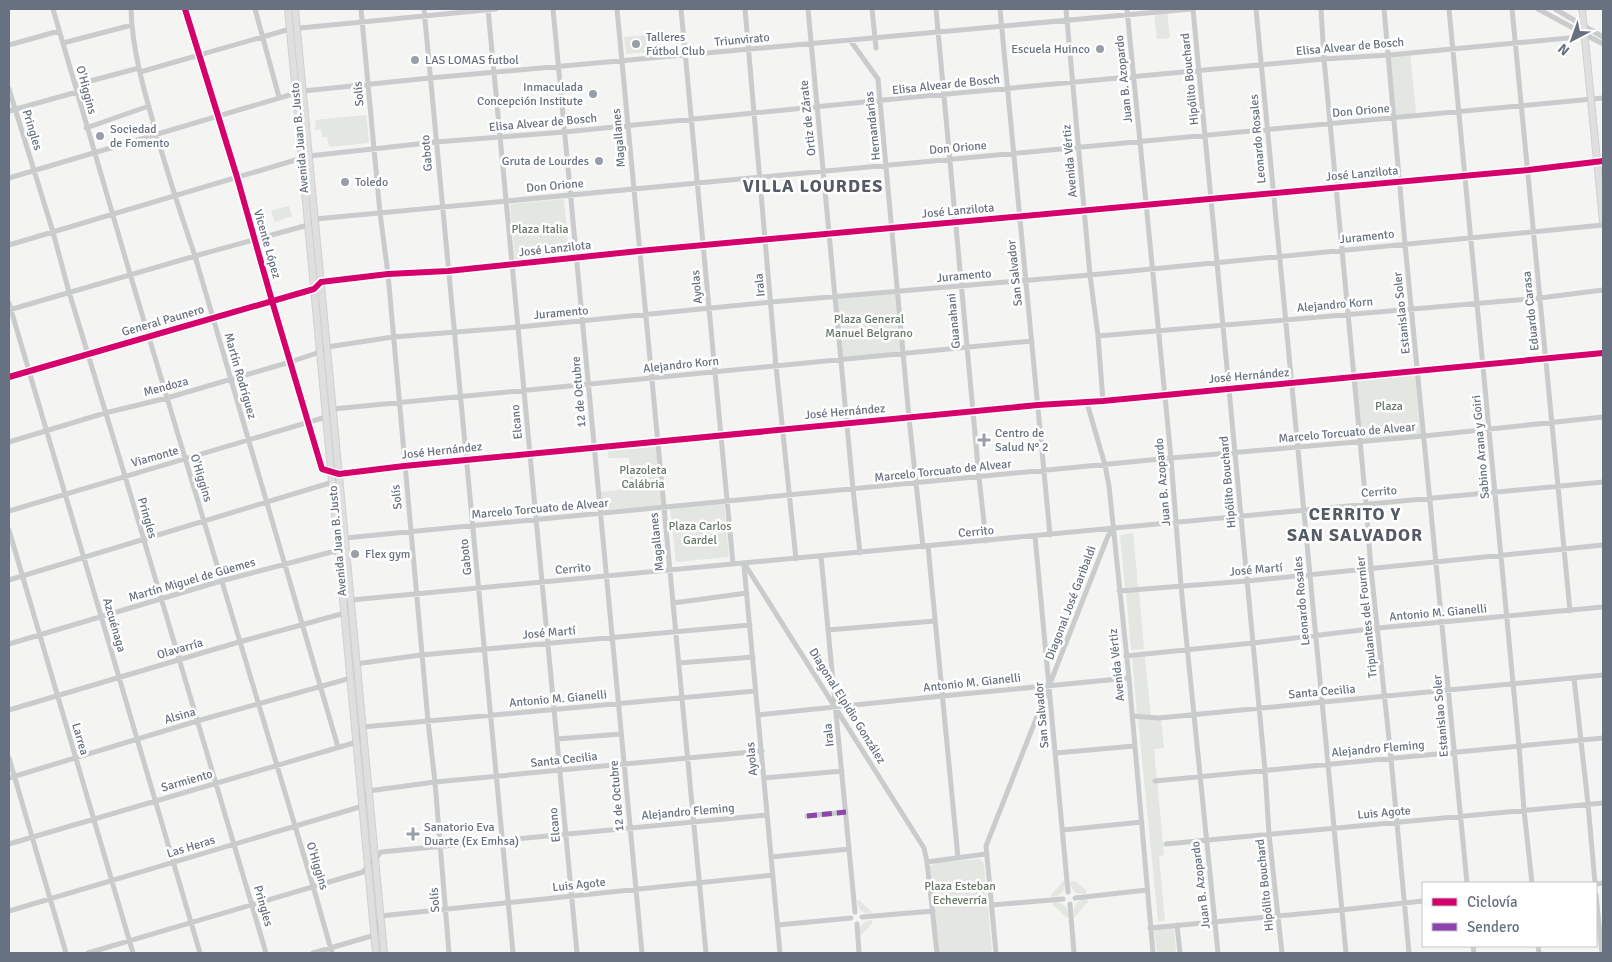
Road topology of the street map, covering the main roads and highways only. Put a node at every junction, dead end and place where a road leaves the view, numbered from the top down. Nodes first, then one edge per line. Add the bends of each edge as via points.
1 (288, 9) edge
2 (295, 9) edge
3 (1582, 9) edge
4 (293, 29) junction
5 (305, 157) junction
6 (1600, 162) edge
7 (1603, 223) edge
8 (353, 665) junction
9 (354, 677) junction
10 (376, 953) edge
11 (384, 953) edge

1 - 4 main road, Avenida Juan B. Justo
2 - 4 main road, Avenida Juan B. Justo
3 - 6 main road
4 - 5 main road, Avenida Juan B. Justo
5 - 8 main road, Avenida Juan B. Justo via 326,417
5 - 8 main road, Avenida Juan B. Justo via 321,282 351,600
6 - 7 main road
8 - 9 main road, Avenida Juan B. Justo
9 - 10 main road, Avenida Juan B. Justo
9 - 11 main road, Avenida Juan B. Justo via 383,916

